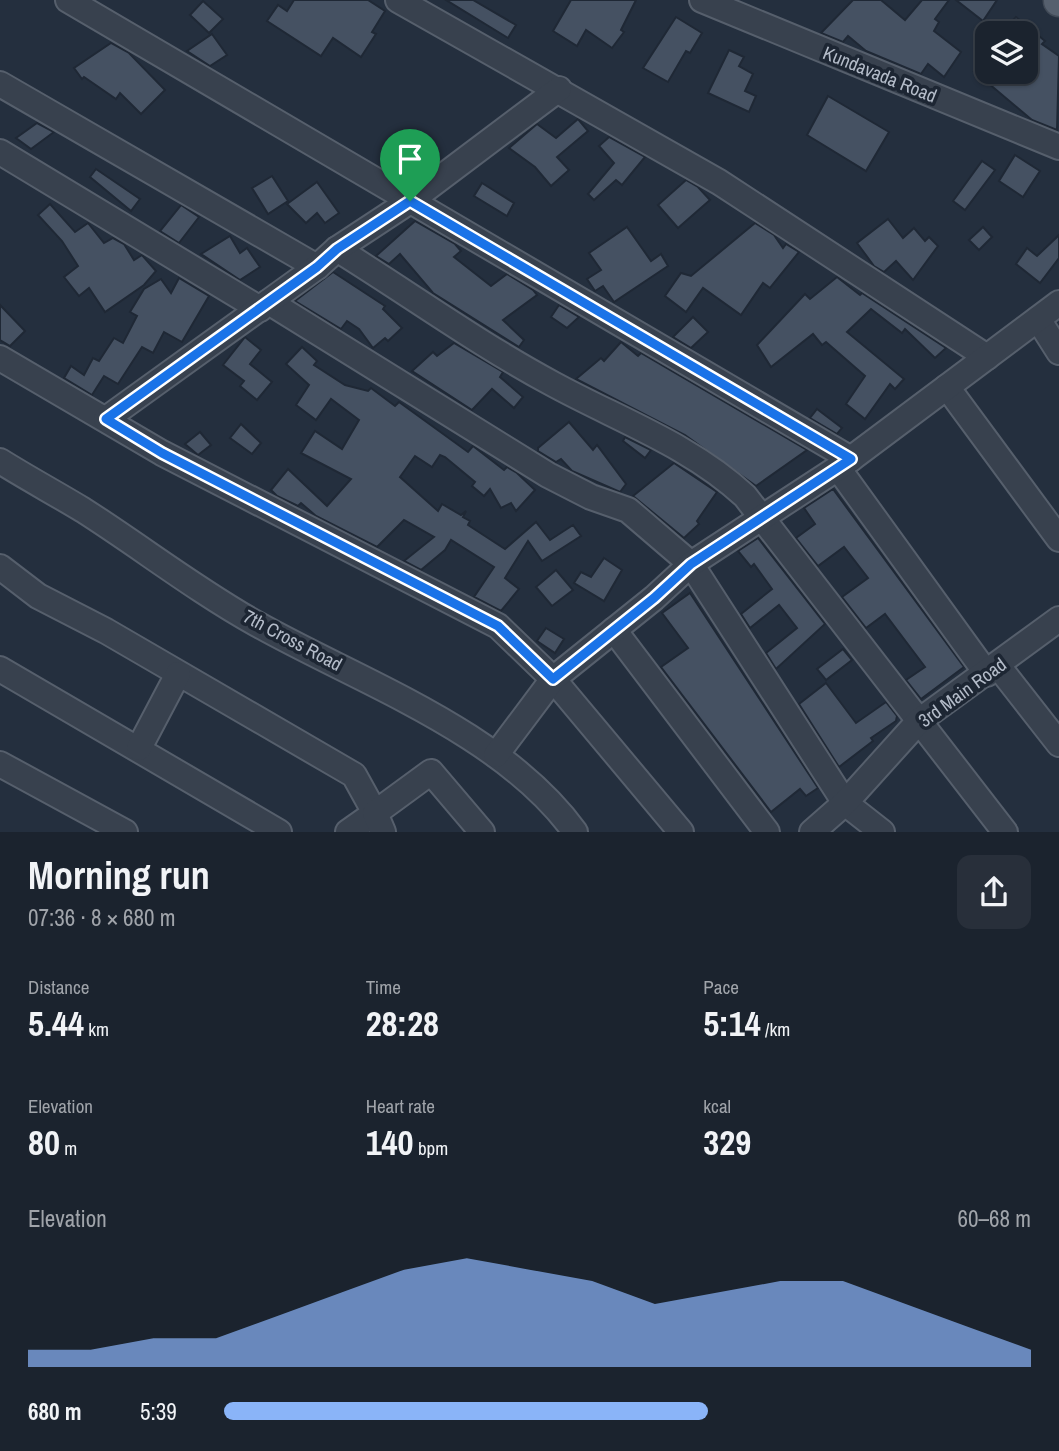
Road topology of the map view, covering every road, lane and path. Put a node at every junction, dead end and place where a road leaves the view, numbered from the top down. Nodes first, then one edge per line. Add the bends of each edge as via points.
1 (68, 0) edge
2 (397, 0) edge
3 (702, 0) edge
4 (0, 84) edge
5 (559, 89) junction
6 (1059, 147) edge
7 (0, 152) edge
8 (410, 201) junction
9 (337, 249) junction
10 (317, 267) junction
11 (1059, 303) edge
12 (264, 305) junction
13 (1038, 319) junction
14 (1059, 352) edge
15 (986, 357) junction
16 (0, 358) edge
17 (947, 387) junction
18 (106, 419) junction
19 (0, 461) edge
20 (844, 463) junction
21 (760, 517) junction
22 (1059, 539) edge
23 (691, 564) junction
24 (0, 567) edge
25 (1059, 619) edge
26 (614, 630) junction
27 (0, 669) edge
28 (993, 670) junction
29 (178, 674) junction
30 (553, 679) junction
31 (919, 722) junction
32 (1059, 744) edge
33 (139, 748) junction
34 (496, 755) junction
35 (0, 764) edge
36 (845, 803) junction
37 (379, 822) edge
38 (125, 831) edge
39 (279, 831) edge
40 (348, 831) edge
41 (482, 831) edge
42 (575, 831) edge
43 (681, 831) edge
44 (768, 831) edge
45 (812, 831) edge
46 (882, 831) edge
47 (1005, 831) edge

1 - 8 street
2 - 5 street
3 - 6 street, Kundavada Road
4 - 10 street
5 - 8 street
5 - 15 street via 719,182
7 - 12 street
8 - 9 street
8 - 20 street
9 - 10 street
9 - 21 street via 551,383 694,456 745,496
10 - 12 street
11 - 13 street
12 - 18 street
12 - 23 street via 548,475 628,510
13 - 14 street
13 - 15 street
15 - 17 street
16 - 18 street
17 - 20 street
17 - 22 street
18 - 30 street via 162,453 498,626
19 - 34 street, 7th Cross Road via 256,623 364,677
20 - 21 street
20 - 28 street
21 - 23 street
21 - 31 street
23 - 26 street
23 - 36 street
24 - 29 street via 38,596
25 - 28 street, 3rd Main Road
26 - 30 street
26 - 44 street
27 - 33 street
28 - 31 street, 3rd Main Road
28 - 32 street
29 - 33 street
29 - 37 street via 354,775
30 - 34 street
30 - 43 street
31 - 36 street, 3rd Main Road
31 - 47 street
33 - 39 street
34 - 42 street, 7th Cross Road via 520,773
35 - 38 street
36 - 45 street, 3rd Main Road
36 - 46 street
37 - 40 street
37 - 41 street via 431,772

